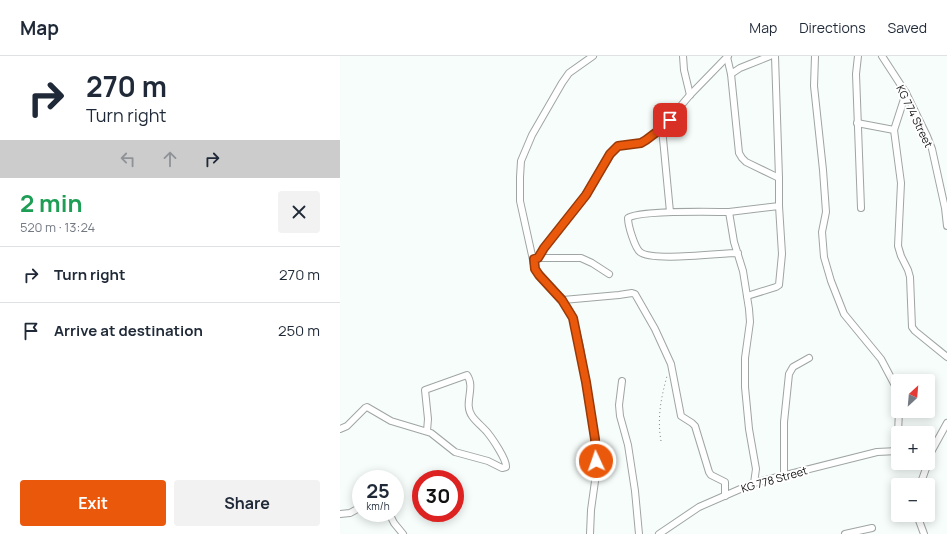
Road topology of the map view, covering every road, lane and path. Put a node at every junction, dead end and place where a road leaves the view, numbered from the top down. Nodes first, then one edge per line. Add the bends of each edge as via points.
1 (593, 56) edge
2 (683, 56) edge
3 (727, 56) edge
4 (770, 56) edge
5 (775, 56) edge
6 (815, 56) edge
7 (858, 56) edge
8 (882, 56) edge
9 (731, 74) junction
10 (906, 93) junction
11 (690, 95) junction
12 (857, 123) junction
13 (870, 126) junction
14 (662, 128) junction
15 (894, 130) junction
16 (858, 135) junction
17 (779, 178) junction
18 (778, 206) junction
19 (861, 208) dead end
20 (670, 212) junction
21 (729, 212) junction
22 (947, 226) edge
23 (738, 253) junction
24 (536, 258) junction
25 (609, 274) dead end
26 (747, 296) junction
27 (562, 300) junction
28 (947, 357) edge
29 (809, 358) dead end
30 (667, 376) dead end
31 (891, 378) edge
32 (622, 381) dead end
33 (947, 423) edge
34 (340, 429) edge
35 (427, 431) junction
36 (660, 440) dead end
37 (935, 443) edge
38 (891, 451) edge
39 (784, 474) junction
40 (754, 483) junction
41 (725, 496) junction
42 (352, 512) edge
43 (340, 514) edge
44 (394, 522) edge
45 (920, 522) edge
46 (872, 528) dead end
47 (403, 534) edge
48 (590, 534) edge
49 (639, 534) edge
50 (659, 534) edge
51 (845, 534) edge
52 (924, 534) edge

1 - 24 street via 569,73 562,83 532,135 522,162 520,201
2 - 11 street
3 - 9 street
3 - 11 street
4 - 9 street
5 - 17 street
6 - 31 street via 814,86 826,212 822,232 824,257 844,314 881,359
7 - 12 street
8 - 10 street, KG 774 Street
9 - 17 street via 739,153 746,162
10 - 15 street
10 - 22 street, KG 774 Street via 932,149
11 - 14 street
12 - 13 street
12 - 16 street
13 - 15 street
13 - 16 street
14 - 20 street
14 - 24 street via 641,143 618,146 610,154 586,195
15 - 28 street via 901,183 898,246 910,277 911,323 914,331
16 - 19 street
17 - 18 street
18 - 21 street
18 - 26 street via 782,254 779,285
20 - 21 street
20 - 23 street via 628,218 635,244 640,252 654,256
21 - 23 street
23 - 26 street
24 - 25 street via 581,258
24 - 27 street via 535,269
26 - 40 street via 750,322 745,358 745,387 756,469
27 - 41 street via 635,294 671,364 681,416 695,426 710,475 724,482
27 - 48 street via 573,318 576,330 595,439 596,474
29 - 39 street via 794,367 789,374 784,422
30 - 36 path via 659,412
32 - 49 street via 620,416 628,445
33 - 37 street
34 - 35 street via 347,426 367,407 391,421
35 - 35 street via 455,452 497,467 506,467 506,461 488,433 471,413 468,404 471,384 467,375 426,390
38 - 39 street, KG 778 Street via 877,452
39 - 40 street, KG 778 Street
40 - 41 street, KG 778 Street
41 - 50 street, KG 778 Street via 699,507
42 - 43 street
44 - 47 street
45 - 52 street
46 - 51 street

